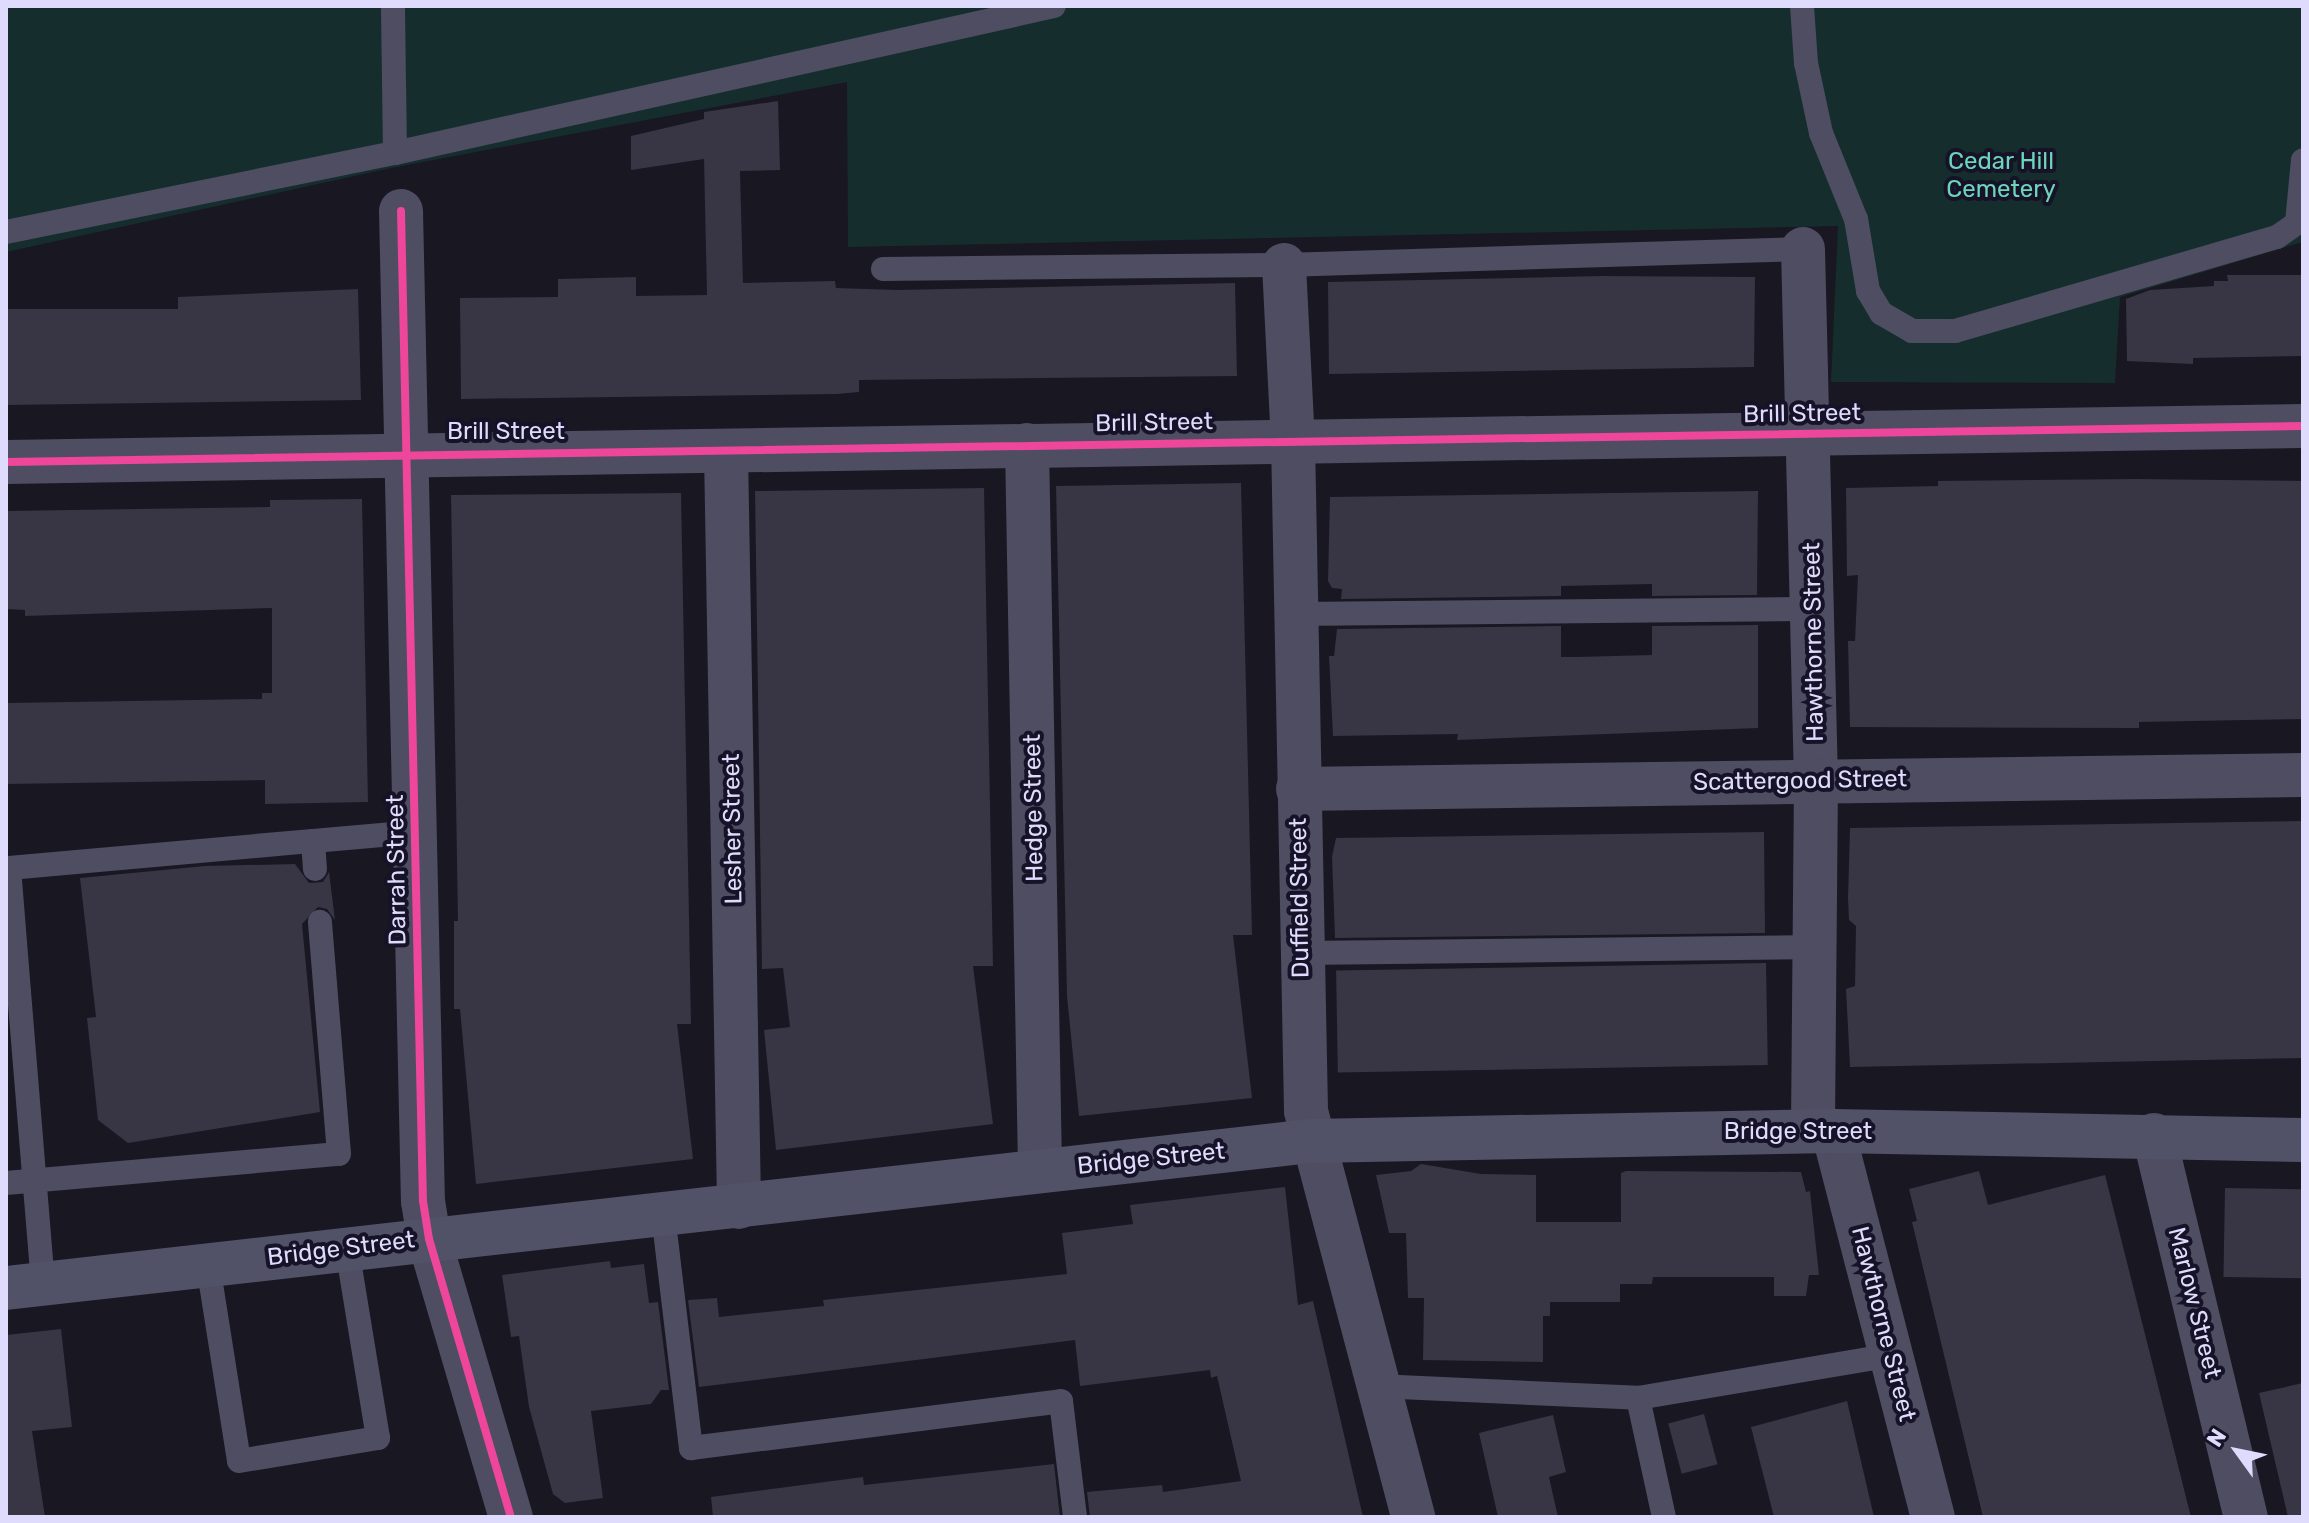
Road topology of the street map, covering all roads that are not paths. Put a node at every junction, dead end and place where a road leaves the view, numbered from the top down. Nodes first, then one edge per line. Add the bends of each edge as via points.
1 (393, 6) edge
2 (1054, 6) edge
3 (1802, 6) edge
4 (395, 153) junction
5 (2303, 160) edge
6 (401, 211) dead end
7 (6, 232) edge
8 (1803, 249) joint
9 (1284, 265) junction
10 (883, 269) dead end
11 (2303, 426) edge
12 (1810, 434) junction
13 (1293, 440) junction
14 (1027, 445) junction
15 (726, 451) junction
16 (409, 453) junction
17 (6, 462) edge
18 (1813, 609) junction
19 (1295, 614) junction
20 (2303, 775) edge
21 (1816, 781) junction
22 (1298, 789) junction
23 (416, 832) junction
24 (313, 841) junction
25 (315, 869) dead end
26 (320, 922) dead end
27 (1817, 947) junction
28 (1302, 953) junction
29 (13, 992) edge
30 (1823, 1131) junction
31 (2154, 1135) junction
32 (2303, 1140) edge
33 (1311, 1141) junction
34 (1040, 1171) junction
35 (35, 1180) junction
36 (6, 1183) edge
37 (739, 1207) junction
38 (663, 1214) junction
39 (429, 1239) junction
40 (347, 1248) junction
41 (208, 1265) junction
42 (25, 1286) edge
43 (1891, 1355) junction
44 (1377, 1386) junction
45 (1638, 1398) junction
46 (511, 1517) edge
47 (1075, 1517) edge
48 (1413, 1517) edge
49 (1664, 1517) edge
50 (1933, 1517) edge
51 (2246, 1517) edge

1 - 4 lane
2 - 4 lane
3 - 5 lane via 1806,63 1821,133 1856,219 1868,291 1881,313 1912,331 1955,331 2277,237 2297,223
4 - 7 lane
6 - 16 street, Darrah Street
8 - 9 lane
8 - 12 street, Hawthorne Street
9 - 10 lane
9 - 13 street, Duffield Street
11 - 12 street, Brill Street
12 - 13 street, Brill Street
12 - 18 street, Hawthorne Street
13 - 14 street, Brill Street
13 - 19 street, Duffield Street
14 - 15 street, Brill Street
14 - 34 street, Hedge Street
15 - 16 street, Brill Street
15 - 37 street, Lesher Street
16 - 17 street, Brill Street
16 - 23 street, Darrah Street
18 - 19 lane
18 - 21 street, Hawthorne Street
19 - 22 street, Duffield Street
20 - 21 street, Scattergood Street
21 - 22 street, Scattergood Street
21 - 27 street, Hawthorne Street
22 - 28 street, Duffield Street
23 - 24 lane
23 - 39 street, Darrah Street via 423,1201
24 - 25 lane
24 - 29 lane via 9,868
26 - 35 lane via 339,1154
27 - 28 lane
27 - 30 street, Hawthorne Street
28 - 33 street, Duffield Street
29 - 35 lane
30 - 31 main road, Bridge Street
30 - 33 main road, Bridge Street
30 - 43 street, Hawthorne Street
31 - 32 main road, Bridge Street
31 - 51 street, Marlow Street
33 - 34 main road, Bridge Street
33 - 44 street, Duffield Street
34 - 37 main road, Bridge Street
35 - 36 lane
35 - 42 lane
37 - 38 main road, Bridge Street
38 - 39 main road, Bridge Street
38 - 47 lane via 691,1448 1061,1401
39 - 40 main road, Bridge Street
39 - 46 street, Darrah Street
40 - 41 main road, Bridge Street
40 - 41 lane via 378,1438 239,1461
41 - 42 main road, Bridge Street
43 - 45 lane
43 - 50 street, Hawthorne Street
44 - 45 lane
44 - 48 street, Duffield Street
45 - 49 lane

